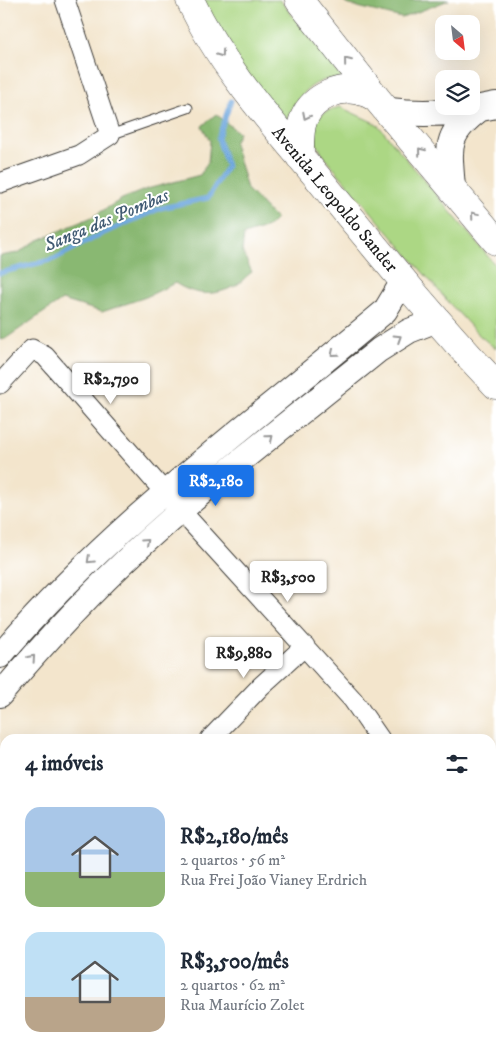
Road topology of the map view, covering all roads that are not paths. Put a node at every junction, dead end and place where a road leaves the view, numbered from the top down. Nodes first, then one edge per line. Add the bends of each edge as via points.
1 (65, 0) edge
2 (190, 0) edge
3 (299, 0) edge
4 (383, 105) junction
5 (488, 106) edge
6 (188, 108) dead end
7 (110, 135) junction
8 (300, 157) junction
9 (0, 183) edge
10 (452, 188) junction
11 (496, 240) edge
12 (403, 281) junction
13 (437, 320) junction
14 (465, 352) junction
15 (496, 363) edge
16 (0, 384) edge
17 (496, 385) edge
18 (165, 491) junction
19 (181, 510) junction
20 (305, 646) junction
21 (0, 656) edge
22 (0, 695) edge
23 (215, 734) edge
24 (377, 734) edge

1 - 7 street
2 -> 8 highway, Avenida Leopoldo Sander via 211,40 253,101
4 -> 3 highway
4 - 5 main road via 418,114
4 -> 8 highway via 362,91 344,90 328,94 314,104 304,118
10 -> 4 highway
5 - 10 main road via 463,121 452,138
6 - 7 lane
7 - 9 street via 78,155
8 - 12 highway, Avenida Leopoldo Sander
11 -> 10 highway
12 - 13 highway, Avenida Leopoldo Sander
12 -> 18 street via 385,311
13 - 14 highway, Avenida Leopoldo Sander
19 -> 13 street via 379,350 409,331
14 - 15 highway
14 - 17 highway, Avenida Leopoldo Sander
16 - 18 street via 32,349 45,356
18 - 19 street
18 -> 21 street via 84,566
19 - 20 street
22 -> 19 street via 95,590
20 - 23 street
20 - 24 street via 353,700

